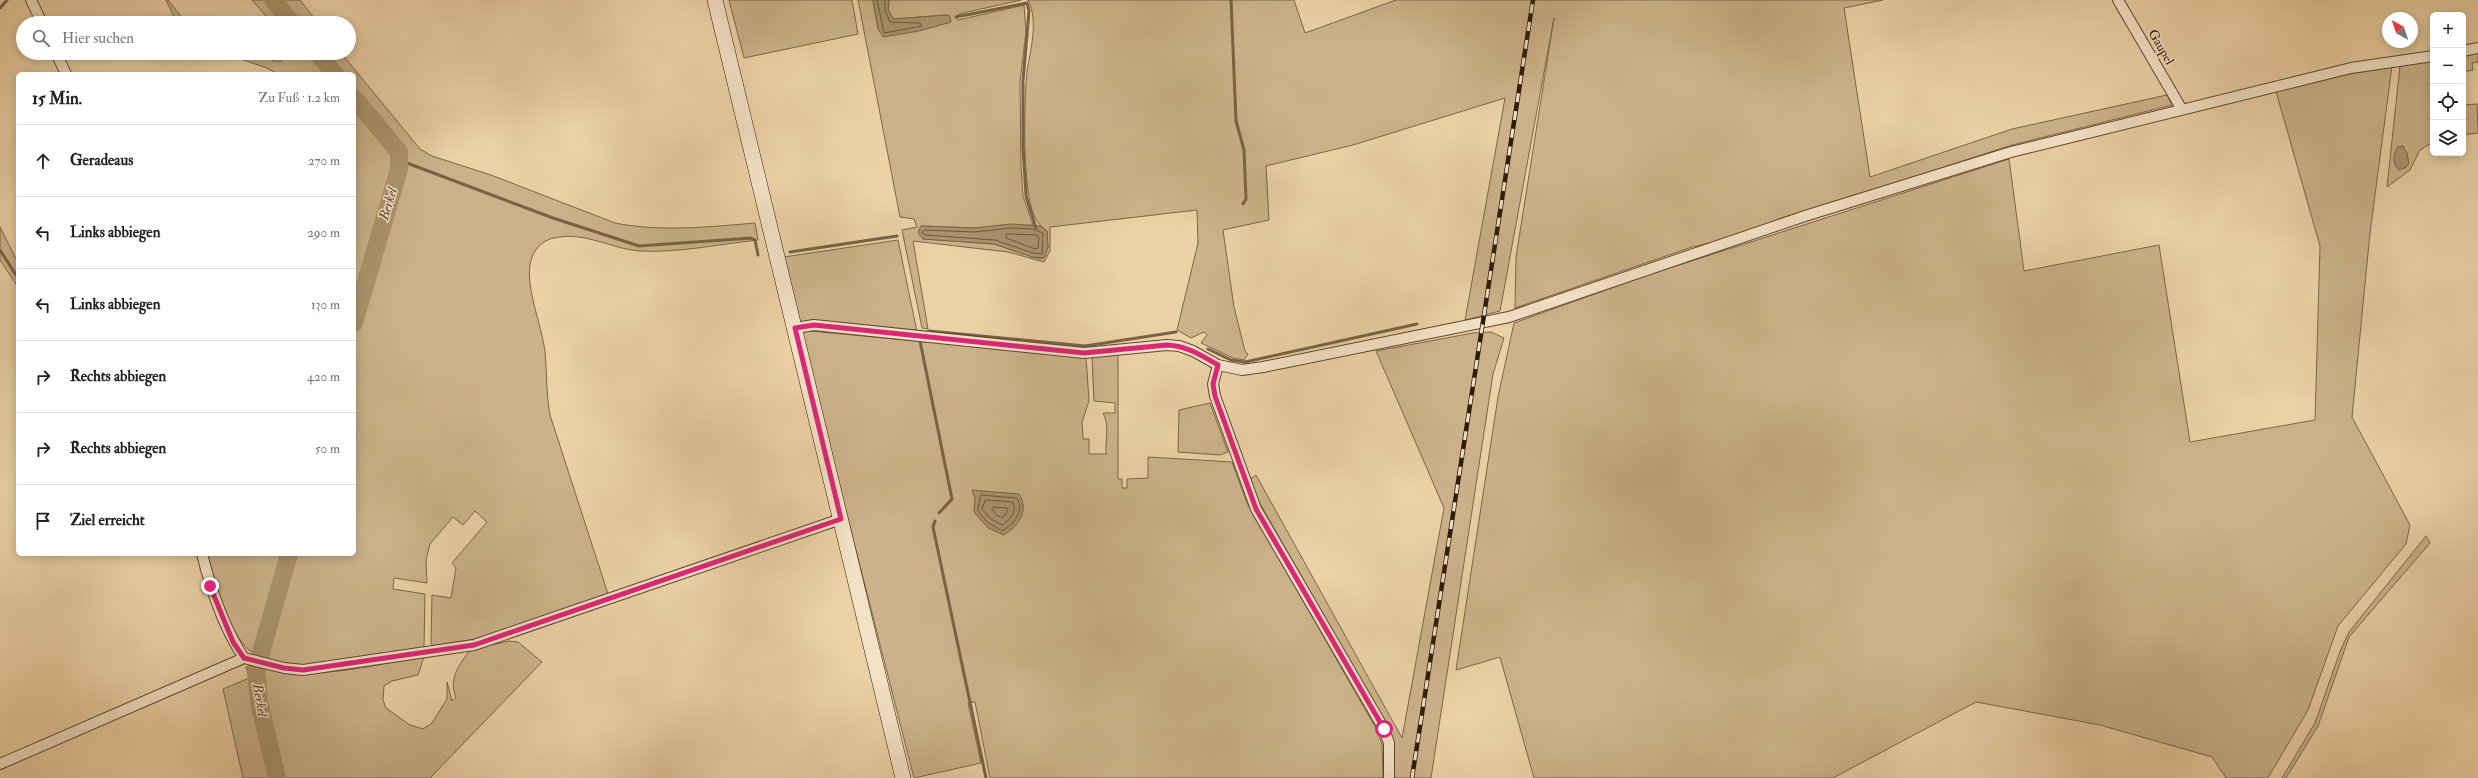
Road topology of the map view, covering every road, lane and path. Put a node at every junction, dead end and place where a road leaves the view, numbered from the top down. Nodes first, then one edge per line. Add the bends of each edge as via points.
1 (31, 0) edge
2 (715, 0) edge
3 (2118, 0) edge
4 (39, 16) edge
5 (2478, 48) edge
6 (2466, 50) edge
7 (2430, 56) edge
8 (59, 60) edge
9 (65, 72) edge
10 (2181, 108) junction
11 (795, 328) junction
12 (1218, 365) junction
13 (841, 519) junction
14 (202, 556) edge
15 (246, 658) junction
16 (0, 764) edge
17 (903, 778) edge
18 (1389, 778) edge

1 - 4 street
2 - 11 main road
3 - 10 street, Gaupel
5 - 6 street
7 - 10 street via 2351,68
8 - 9 street
10 - 12 street via 1989,158 1805,216 1509,316 1263,367 1242,370
11 - 12 street via 814,325 1084,353 1179,346
11 - 13 main road
12 - 18 street via 1213,384 1215,396 1256,509 1384,729 1389,742
13 - 15 street via 474,645 303,670
13 - 17 main road
14 - 15 street via 210,586 233,642
15 - 16 street

